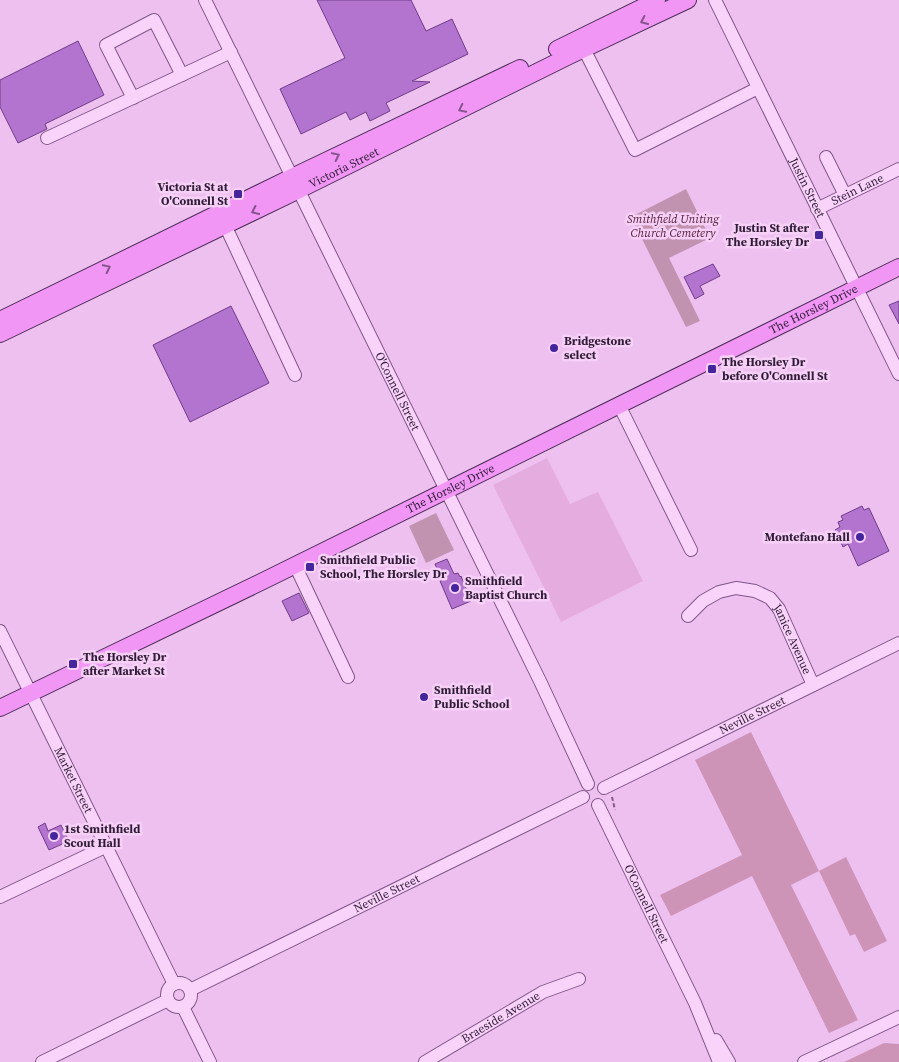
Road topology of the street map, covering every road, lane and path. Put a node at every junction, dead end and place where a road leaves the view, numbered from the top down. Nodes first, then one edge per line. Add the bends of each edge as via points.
1 (205, 0) edge
2 (657, 0) edge
3 (688, 0) edge
4 (715, 0) edge
5 (584, 49) junction
6 (231, 52) junction
7 (182, 75) junction
8 (758, 88) junction
9 (133, 98) junction
10 (47, 138) dead end
11 (826, 157) dead end
12 (899, 169) edge
13 (296, 183) junction
14 (845, 195) junction
15 (817, 209) junction
16 (224, 225) junction
17 (899, 267) edge
18 (856, 288) junction
19 (0, 320) edge
20 (0, 334) edge
21 (899, 374) edge
22 (295, 375) dead end
23 (618, 404) junction
24 (444, 490) junction
25 (691, 550) dead end
26 (295, 565) junction
27 (688, 616) dead end
28 (0, 631) edge
29 (899, 643) edge
30 (348, 676) dead end
31 (813, 685) junction
32 (31, 694) junction
33 (0, 708) edge
34 (588, 784) junction
35 (608, 792) junction
36 (582, 797) junction
37 (598, 805) junction
38 (615, 810) dead end
39 (105, 846) junction
40 (0, 897) edge
41 (579, 979) dead end
42 (174, 984) junction
43 (190, 990) junction
44 (168, 1000) junction
45 (695, 1003) junction
46 (183, 1007) junction
47 (899, 1017) edge
48 (42, 1062) edge
49 (210, 1062) edge
50 (425, 1062) edge
51 (719, 1062) edge
52 (729, 1062) edge
53 (804, 1062) edge

1 - 6 street, O'Connell Street
13 -> 2 main road, Victoria Street
3 -> 5 main road, Victoria Street
4 - 8 street, Justin Street
5 - 8 street via 635,150
5 -> 13 main road, Victoria Street
6 - 7 street
6 - 13 street, O'Connell Street
7 - 9 street
7 - 9 street via 154,20 106,45
8 - 15 street, Justin Street
9 - 10 street
11 - 14 street
12 - 14 street, Stein Lane
13 -> 16 main road, Victoria Street
19 -> 13 main road, Victoria Street
13 - 24 street, O'Connell Street
14 - 15 street, Stein Lane
15 - 18 street, Justin Street
16 - 20 main road, Victoria Street
16 - 22 street
17 - 18 main road, The Horsley Drive
18 - 21 street, Justin Street
18 - 23 main road, The Horsley Drive
23 - 24 main road, The Horsley Drive
23 - 25 street
24 - 26 main road, The Horsley Drive
24 - 34 street, O'Connell Street
26 - 30 street
26 - 32 main road, The Horsley Drive
27 - 31 street, Janice Avenue via 718,592 736,588 770,598 779,609
28 - 32 street, Market Street
29 - 31 street, Neville Street
31 - 35 street, Neville Street
32 - 33 main road, The Horsley Drive
32 - 39 street, Market Street
34 - 35 street via 596,782
34 - 36 street via 582,791
35 - 37 street
35 - 38 path
36 - 37 street via 590,805
36 - 43 street, Neville Street
37 - 45 street, O'Connell Street
39 - 40 street
39 - 42 street, Market Street
41 - 50 street, Braeside Avenue via 542,992
42 - 43 street via 184,983
42 - 44 street via 167,991
43 - 46 street via 191,999
44 - 46 street via 174,1007
44 - 48 street
45 - 51 street, O'Connell Street
45 - 52 street, O'Connell Street
46 - 49 street
47 - 53 street

